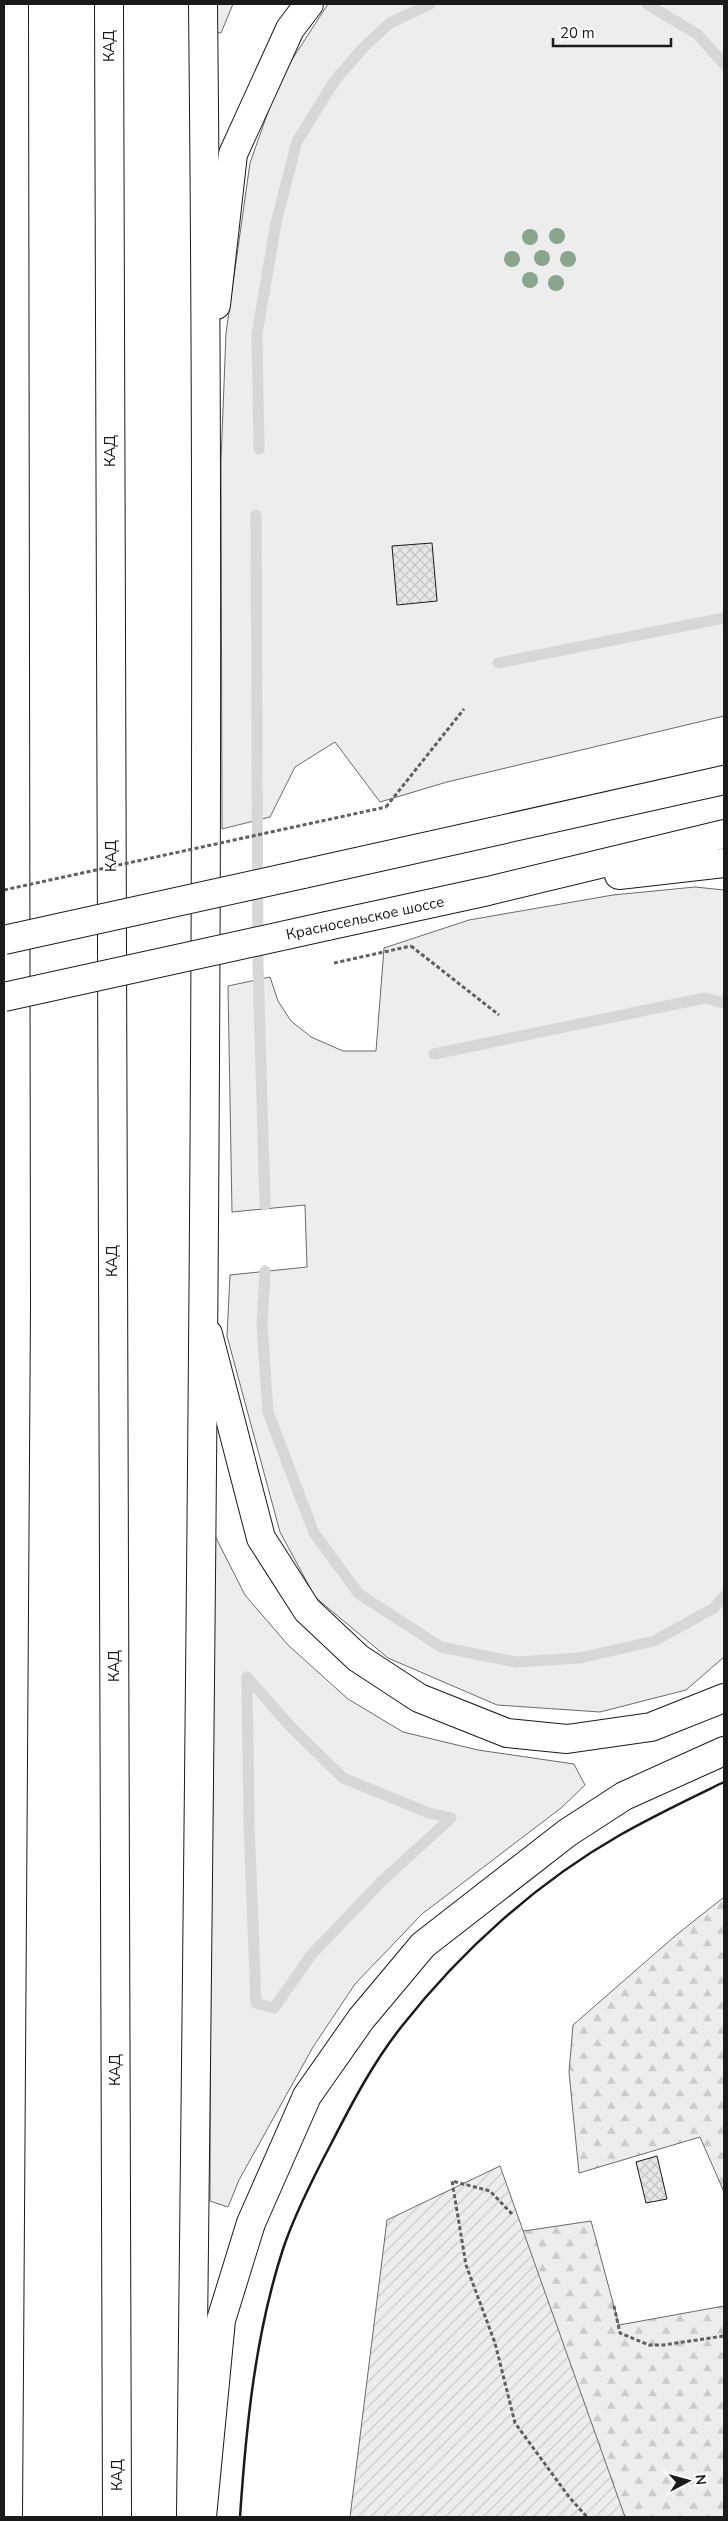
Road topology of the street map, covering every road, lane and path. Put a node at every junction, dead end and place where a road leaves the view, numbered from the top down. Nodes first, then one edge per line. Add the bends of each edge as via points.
1 (14, 4) edge
2 (109, 4) edge
3 (203, 4) edge
4 (309, 4) edge
5 (208, 441) junction
6 (464, 709) dead end
7 (724, 766) edge
8 (724, 780) edge
9 (632, 801) junction
10 (724, 834) edge
11 (724, 863) edge
12 (4, 890) edge
13 (488, 891) junction
14 (4, 940) edge
15 (411, 946) dead end
16 (4, 997) edge
17 (499, 1015) dead end
18 (204, 1320) junction
19 (724, 1698) edge
20 (724, 1751) edge
21 (512, 2214) dead end
22 (614, 2306) dead end
23 (724, 2336) edge
24 (8, 2517) edge
25 (117, 2517) edge
26 (191, 2517) edge
27 (202, 2517) edge
28 (587, 2517) edge

1 - 24 main road via 16,1316
2 - 25 main road, КАД
3 - 5 main road
4 - 5 main road via 290,29 233,154 217,279
5 - 18 main road
6 - 12 path, bridge via 386,808
7 - 9 main road
8 - 9 main road
9 - 14 main road, bridge
10 - 13 main road, Красносельское шоссе
11 - 13 main road
13 - 16 main road, Красносельское шоссе, bridge
15 - 17 path
18 - 19 main road via 261,1538 307,1610 358,1658 420,1698 517,1734 567,1739 651,1727
18 - 26 main road
20 - 27 main road via 624,1796 566,1832 423,1944 361,2019 307,2096 251,2223 221,2320
21 - 28 path via 490,2191 452,2181 466,2265 495,2342 516,2423
22 - 23 path via 620,2333 650,2345

